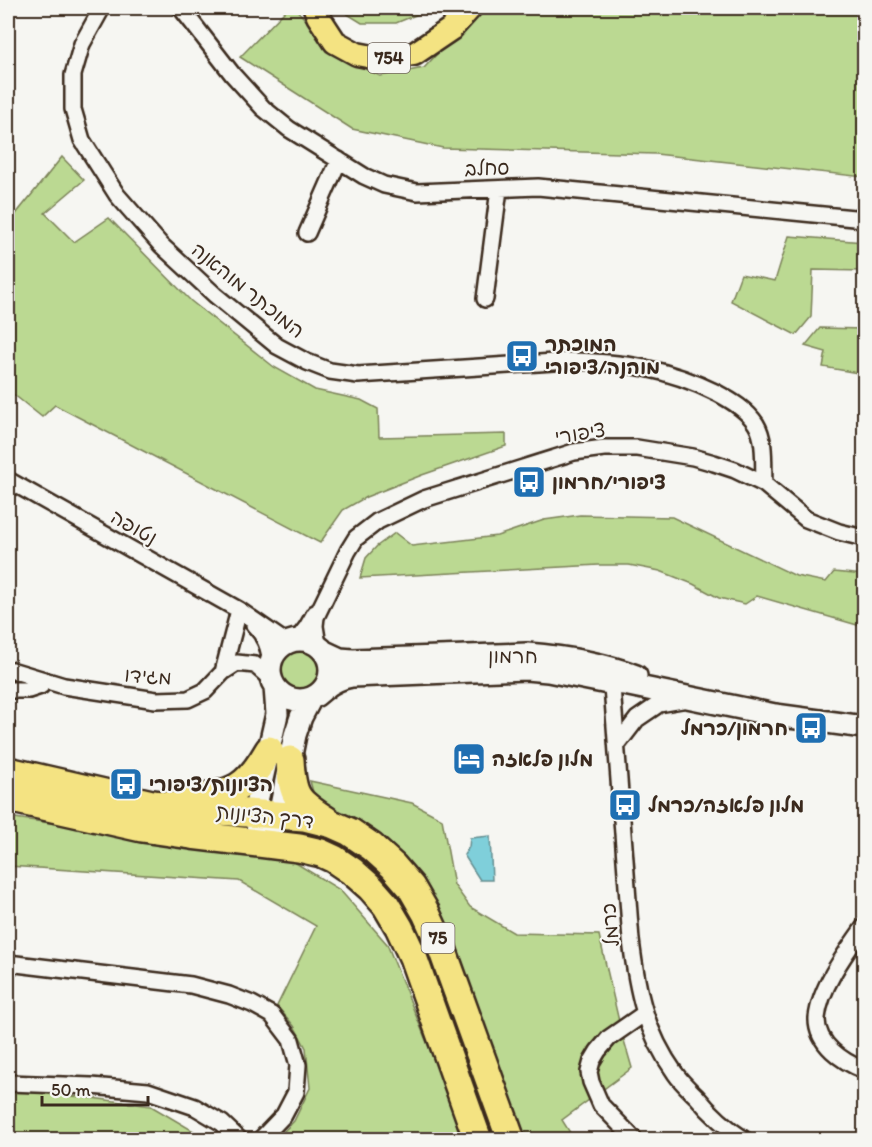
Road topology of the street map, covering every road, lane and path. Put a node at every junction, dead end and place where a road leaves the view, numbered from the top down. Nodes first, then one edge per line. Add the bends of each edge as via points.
1 (102, 8) edge
2 (181, 8) edge
3 (315, 8) edge
4 (470, 8) edge
5 (339, 160) junction
6 (499, 189) junction
7 (864, 219) edge
8 (307, 233) dead end
9 (485, 299) dead end
10 (8, 480) edge
11 (764, 484) junction
12 (864, 538) edge
13 (329, 590) junction
14 (239, 610) junction
15 (293, 641) junction
16 (321, 649) junction
17 (8, 669) edge
18 (223, 672) junction
19 (611, 675) junction
20 (272, 676) junction
21 (43, 680) junction
22 (8, 690) edge
23 (318, 694) junction
24 (696, 698) junction
25 (864, 727) edge
26 (617, 746) junction
27 (280, 755) junction
28 (8, 771) edge
29 (8, 798) edge
30 (164, 805) junction
31 (267, 815) junction
32 (332, 824) junction
33 (262, 843) junction
34 (864, 927) edge
35 (8, 963) edge
36 (645, 1013) junction
37 (864, 1070) edge
38 (8, 1083) edge
39 (240, 1140) edge
40 (260, 1140) edge
41 (478, 1140) edge
42 (511, 1140) edge
43 (635, 1140) edge
44 (745, 1140) edge

1 - 11 street, המוכתר מוהאנה via 82,44 73,75 73,109 82,140 117,195 161,245 277,346 322,368 358,375 569,361 603,361 667,372 722,395 749,414 762,441
2 - 5 street, סחלב via 263,108 288,129
3 - 4 main road, 754 via 335,42 357,54 383,59 414,54 451,28
5 - 6 street, סחלב via 384,185 417,192
5 - 8 street
6 - 7 street, סחלב via 538,187
6 - 9 street
10 - 14 street, נטופה
11 - 12 street, ציפורי via 806,519
11 - 13 street, ציפורי via 735,470 664,452 637,448 574,452 424,499 378,521 356,538
13 - 15 street, ציפורי via 307,627
13 - 16 street, ציפורי via 316,617
14 - 15 street, נטופה via 281,639
14 - 18 street
14 - 20 street, נטופה via 266,640
15 - 16 street via 304,639
15 - 20 street via 274,653
16 - 19 street, חרמון via 340,660 550,656
16 - 23 street via 331,671
17 - 21 street, מגידו
18 - 20 street, מגידו via 237,663 255,665
18 - 21 street, מגידו via 205,691 188,699 156,700
19 - 23 street, חרמון via 526,669 352,676 333,682
19 - 24 street, חרמון
19 - 26 street, כרמל
20 - 23 street via 282,695 291,699 301,701
20 - 27 street
21 - 22 street via 41,686 29,690
23 - 27 street
24 - 25 street, חרמון via 775,715
24 - 26 street via 659,704 637,719
26 - 36 street, כרמל via 636,978
27 - 30 highway via 222,795
27 - 31 street
27 - 32 highway via 295,794
28 - 30 highway, דרך הציונות / 75
29 - 33 highway, דרך הציונות / 75 via 142,828
30 - 31 highway, דרך הציונות / 75
31 - 32 highway, דרך הציונות / 75 via 304,817
31 - 33 street
32 - 42 highway, דרך הציונות / 75 via 372,847 393,866 426,913
33 - 41 highway, דרך הציונות / 75 via 299,848 334,859 386,905 413,957
34 - 37 street via 829,980 817,1019 828,1047
35 - 40 street via 191,985 229,995 272,1015 291,1040 298,1065 296,1092 284,1115
36 - 43 street via 609,1038 589,1072 601,1105
36 - 44 street, כרמל via 655,1040 676,1074 706,1108
38 - 39 street via 148,1091 195,1107 222,1123

